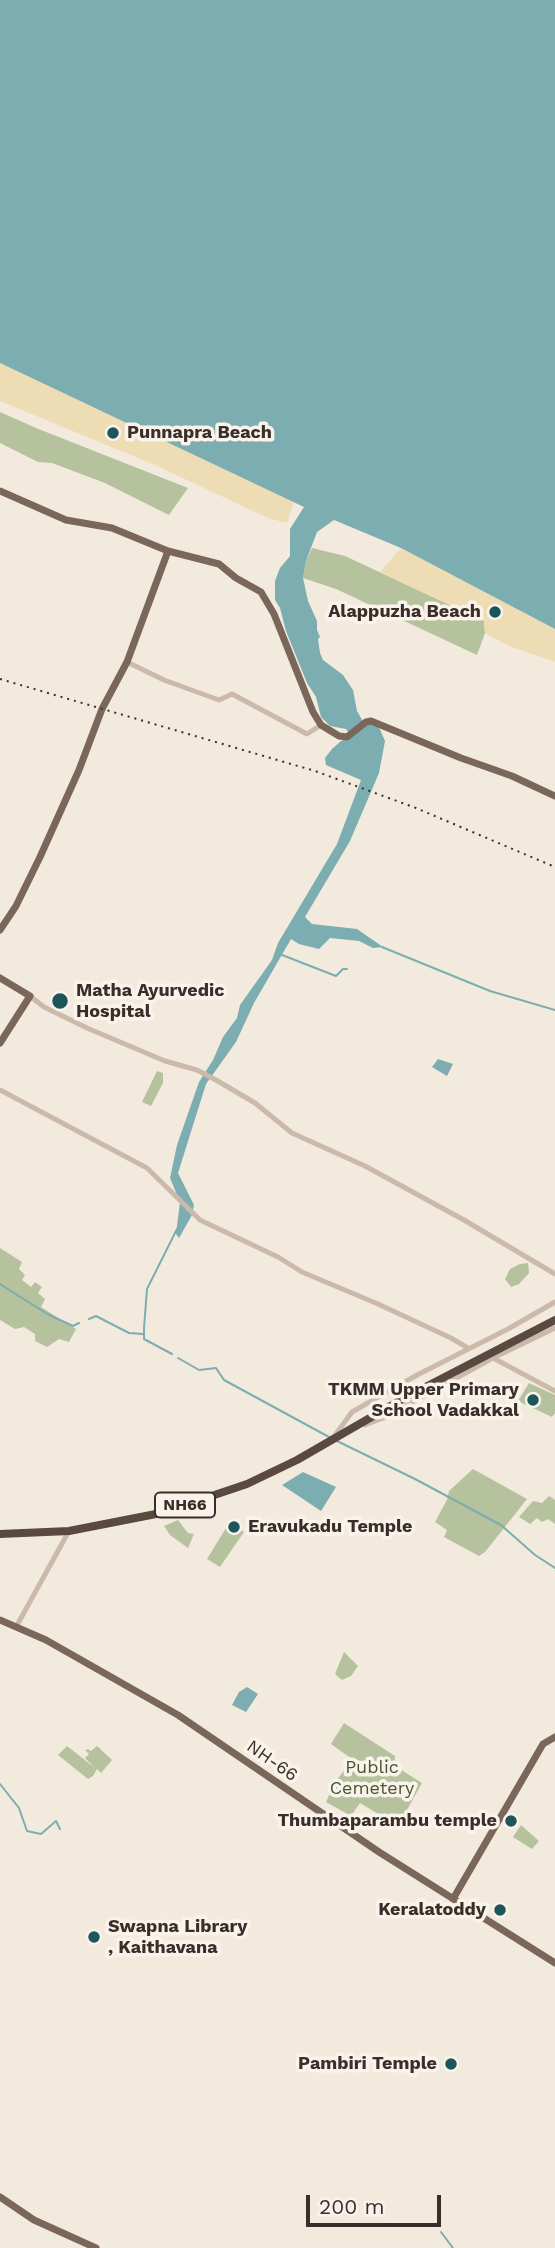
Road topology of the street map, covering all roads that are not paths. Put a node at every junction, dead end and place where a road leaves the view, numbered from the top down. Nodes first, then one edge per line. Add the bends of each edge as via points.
1 (0, 491) edge
2 (168, 551) junction
3 (127, 662) junction
4 (321, 724) junction
5 (555, 796) edge
6 (0, 930) edge
7 (0, 978) edge
8 (30, 996) junction
9 (0, 1043) edge
10 (0, 1090) edge
11 (555, 1275) edge
12 (555, 1302) edge
13 (555, 1320) edge
14 (555, 1328) edge
15 (468, 1348) junction
16 (493, 1358) junction
17 (555, 1391) edge
18 (356, 1427) junction
19 (331, 1441) junction
20 (69, 1531) junction
21 (0, 1534) edge
22 (0, 1620) edge
23 (16, 1627) junction
24 (555, 1737) edge
25 (453, 1899) junction
26 (555, 1963) edge
27 (0, 2196) edge
28 (96, 2248) edge

1 - 2 main road via 66,520 112,528
2 - 3 main road
2 - 4 main road via 219,564 261,593
3 - 4 street via 219,700 232,694 307,734
3 - 6 main road via 35,866
4 - 5 main road via 346,737 366,722 379,724
7 - 8 main road
8 - 9 main road
8 - 11 street via 87,1028 216,1080 292,1133 365,1166
10 - 15 street via 147,1168 200,1220
12 - 15 street
13 - 18 highway, NH66
14 - 16 street
15 - 19 street via 352,1412
16 - 17 street
16 - 18 street via 383,1418
18 - 19 highway, NH66
19 - 20 highway, NH66 via 223,1493 161,1513
20 - 21 highway, NH66
20 - 23 street
22 - 23 main road, NH-66
23 - 25 main road, NH-66 via 178,1715
24 - 25 main road via 543,1744
25 - 26 main road, NH-66
27 - 28 main road via 34,2220

